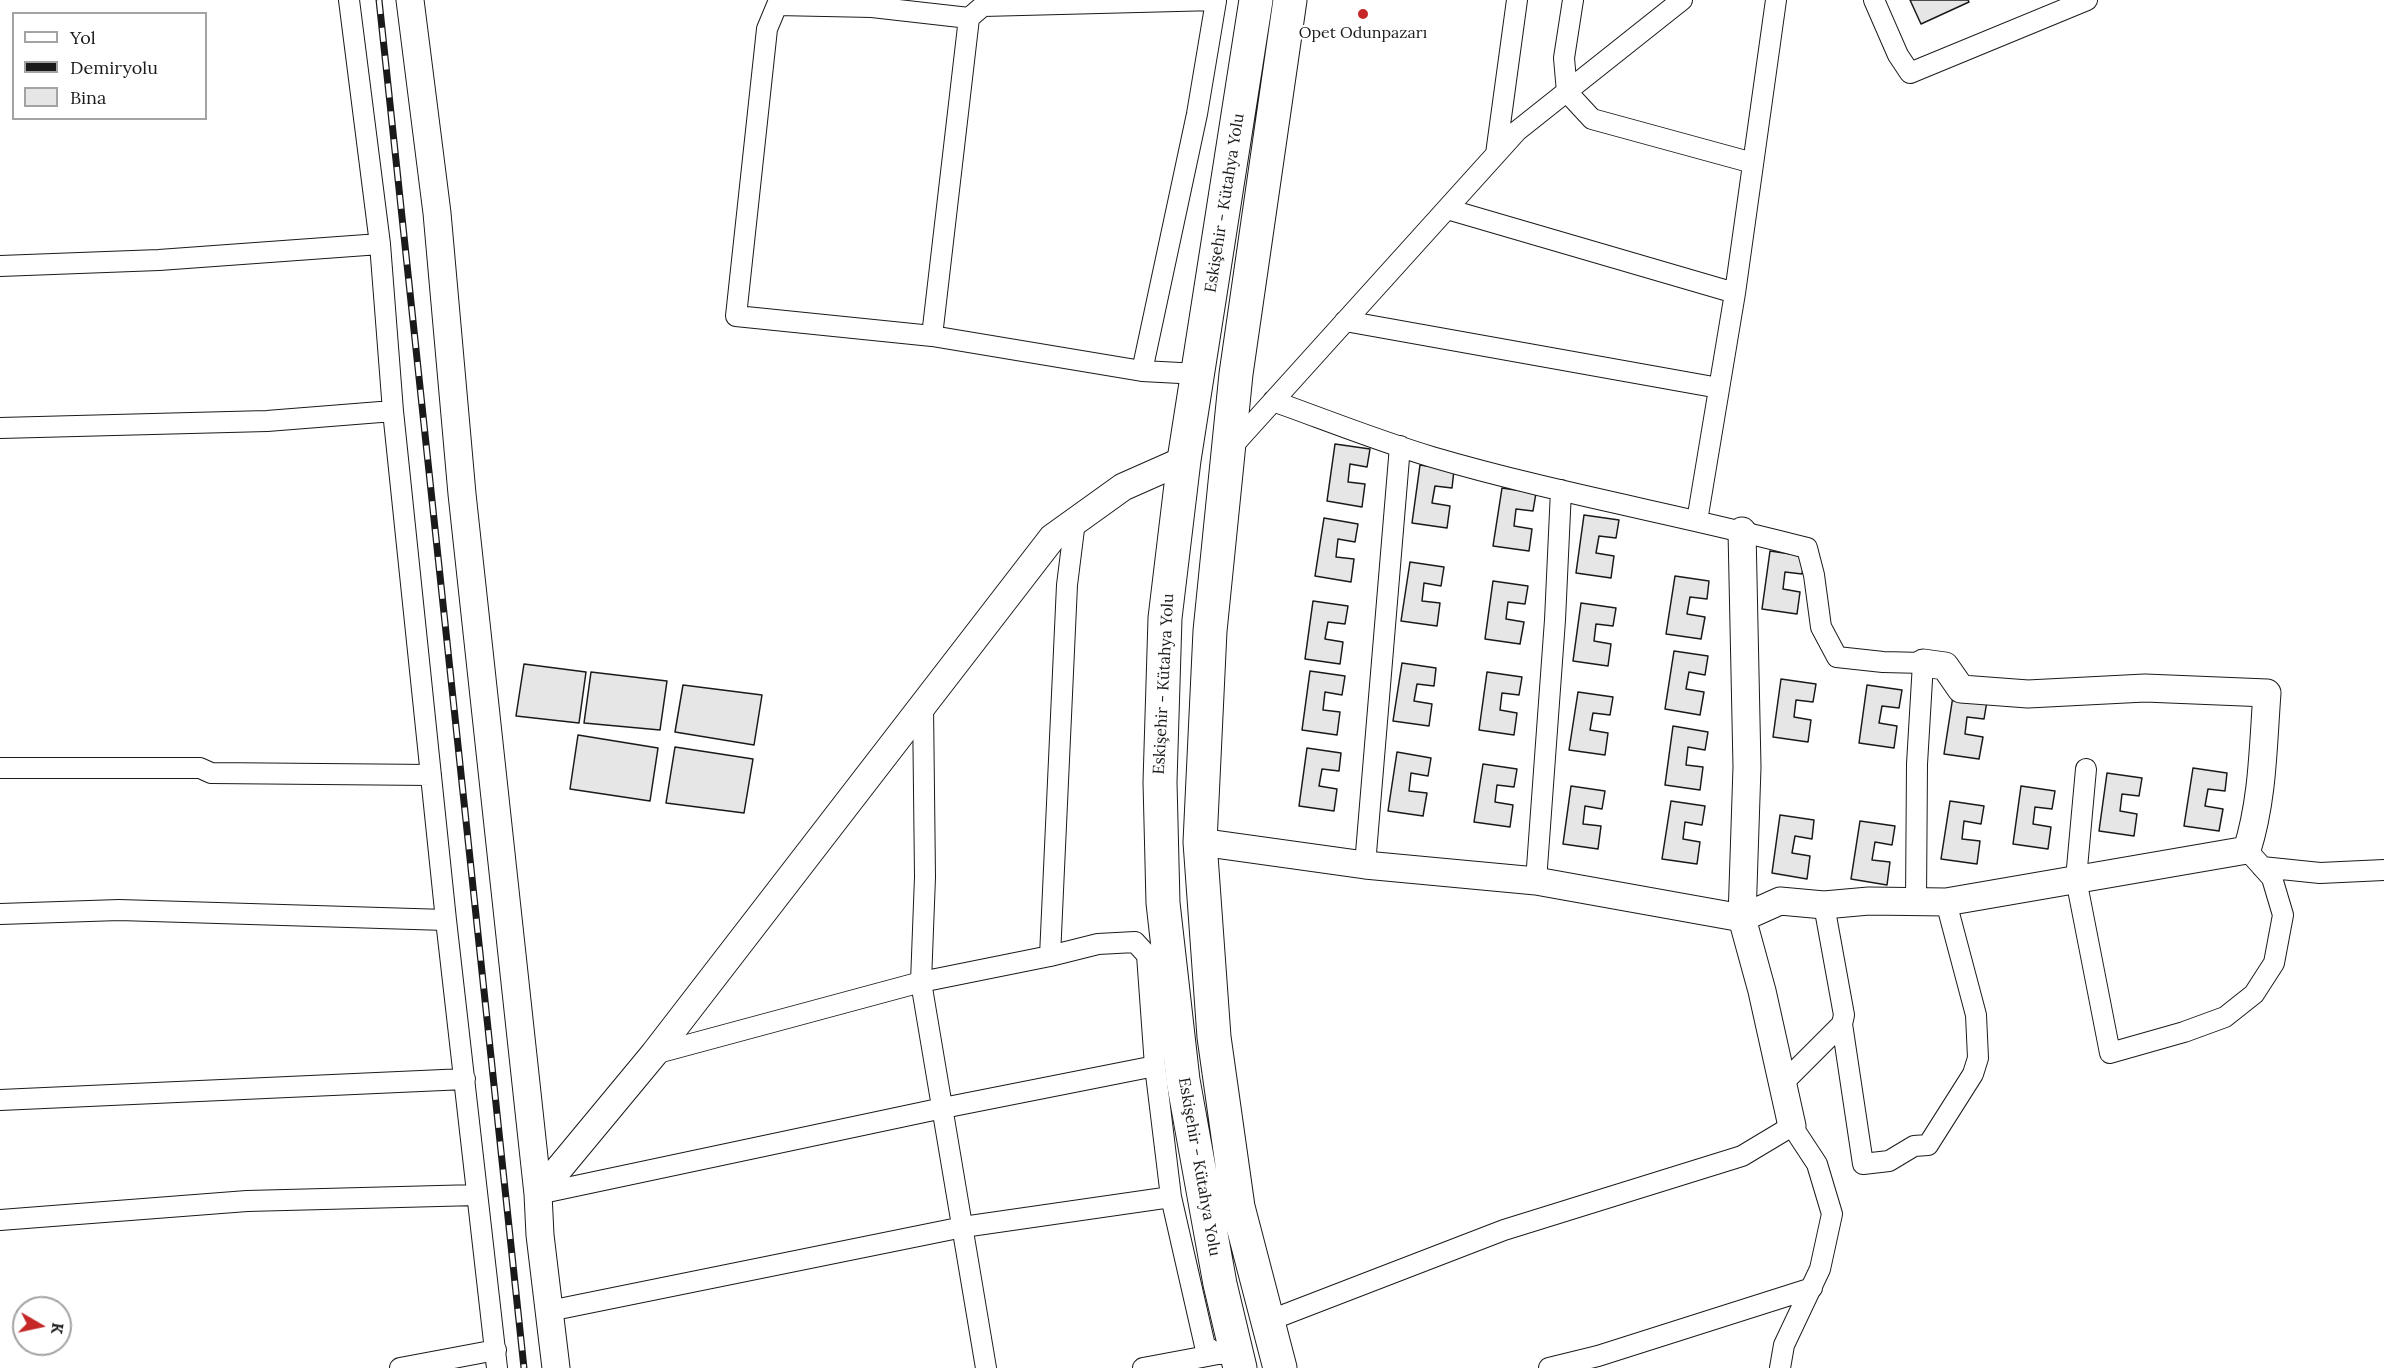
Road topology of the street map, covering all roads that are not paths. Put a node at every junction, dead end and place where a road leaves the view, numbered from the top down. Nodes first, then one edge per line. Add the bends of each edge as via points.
1 (349, 0) edge
2 (410, 0) edge
3 (1256, 0) edge
4 (1290, 0) edge
5 (1517, 0) edge
6 (1573, 0) edge
7 (1682, 0) edge
8 (1776, 0) edge
9 (1874, 0) edge
10 (2087, 0) edge
11 (1216, 1) edge
12 (969, 18) junction
13 (1567, 92) junction
14 (1496, 154) junction
15 (1753, 164) junction
16 (1447, 209) junction
17 (380, 244) junction
18 (0, 266) edge
19 (1735, 292) junction
20 (1345, 321) junction
21 (932, 336) junction
22 (1142, 371) junction
23 (1198, 374) junction
24 (1719, 388) junction
25 (1273, 401) junction
26 (393, 411) junction
27 (0, 429) edge
28 (1400, 446) junction
29 (1229, 450) junction
30 (1184, 460) junction
31 (1561, 490) junction
32 (1075, 521) junction
33 (1697, 521) junction
34 (1742, 531) junction
35 (1923, 663) junction
36 (923, 705) junction
37 (0, 768) edge
38 (2086, 769) dead end
39 (431, 775) junction
40 (1200, 842) junction
41 (2254, 858) junction
42 (1365, 865) junction
43 (2384, 870) edge
44 (2076, 879) junction
45 (1536, 881) junction
46 (1916, 901) junction
47 (1946, 902) junction
48 (1824, 905) junction
49 (0, 914) edge
50 (1742, 918) junction
51 (446, 920) junction
52 (1050, 956) junction
53 (921, 982) junction
54 (1842, 1024) junction
55 (654, 1054) junction
56 (1155, 1066) junction
57 (465, 1078) junction
58 (1782, 1084) junction
59 (0, 1100) edge
60 (943, 1108) junction
61 (1792, 1126) junction
62 (538, 1194) junction
63 (477, 1196) junction
64 (1171, 1197) junction
65 (0, 1220) edge
66 (963, 1227) junction
67 (1812, 1288) junction
68 (549, 1311) junction
69 (1268, 1321) junction
70 (497, 1359) edge
71 (1232, 1359) edge
72 (400, 1368) edge
73 (556, 1368) edge
74 (986, 1368) edge
75 (1143, 1368) edge
76 (1280, 1368) edge
77 (1549, 1368) edge
78 (1780, 1368) edge

1 - 17 street
2 - 62 street via 437,213 462,494
3 - 23 highway, Eskişehir - Kütahya Yolu
4 - 29 highway, Eskişehir - Kütahya Yolu via 1236,374
5 - 14 street
6 - 13 street via 1564,58
7 - 13 street
8 - 15 street
9 - 10 street via 1910,73
11 - 12 street via 982,6
11 - 22 street via 1197,114
12 - 21 street
12 - 21 street via 872,7 777,5 767,28 736,316
13 - 14 street via 1517,131
13 - 15 street via 1592,119
14 - 16 street
15 - 19 street
16 - 19 street
16 - 20 street
17 - 18 street via 159,260
17 - 26 street
19 - 24 street
20 - 24 street
20 - 25 street
21 - 22 street
22 - 23 street
23 - 30 highway, Eskişehir - Kütahya Yolu
24 - 33 street
25 - 28 street
25 - 29 street
26 - 27 street via 267,421
26 - 39 street
28 - 31 street
28 - 42 street
29 - 40 highway, Eskişehir - Kütahya Yolu via 1210,631
30 - 32 street via 1123,487
30 - 71 highway, Eskişehir - Kütahya Yolu via 1165,618 1160,782 1163,903 1182,1080
31 - 33 street
31 - 45 street
32 - 36 street via 1053,538
32 - 52 street via 1067,585
33 - 34 street
34 - 35 street via 1807,548 1821,627 1837,657
34 - 50 street via 1746,767
35 - 41 street via 1945,666 1961,689 1995,693 2145,688 2267,693
35 - 46 street via 1917,764
36 - 53 street via 925,877
36 - 55 street
37 - 39 street via 200,768 211,773
38 - 44 street
39 - 51 street
40 - 42 street
40 - 69 highway, Eskişehir - Kütahya Yolu via 1214,1037 1238,1207
41 - 43 street via 2320,873
41 - 44 street
41 - 44 street via 2272,878 2283,915 2274,963 2254,994 2225,1017 2110,1053
42 - 45 street
44 - 47 street
45 - 50 street
46 - 47 street
46 - 48 street
47 - 54 street via 1976,1016 1978,1058 1928,1145 1914,1146 1889,1161 1863,1164
48 - 50 street via 1780,901
48 - 54 street via 1844,1015
49 - 51 street via 119,910
50 - 58 street
51 - 57 street
52 - 53 street
52 - 56 street via 1098,944 1135,942 1147,955
53 - 55 street
53 - 60 street
54 - 58 street
55 - 62 street
56 - 60 street
56 - 64 street
57 - 59 street
57 - 63 street
58 - 61 street
60 - 62 street
60 - 66 street
61 - 67 street via 1817,1164 1832,1214
61 - 69 street via 1742,1156 1504,1230
62 - 68 street
63 - 65 street via 247,1201
63 - 70 street
64 - 66 street
64 - 71 street via 1206,1346
66 - 68 street
66 - 74 street
67 - 77 street
67 - 78 street via 1784,1345
68 - 73 street
69 - 76 highway, Eskişehir - Kütahya Yolu
70 - 72 street
71 - 75 street

